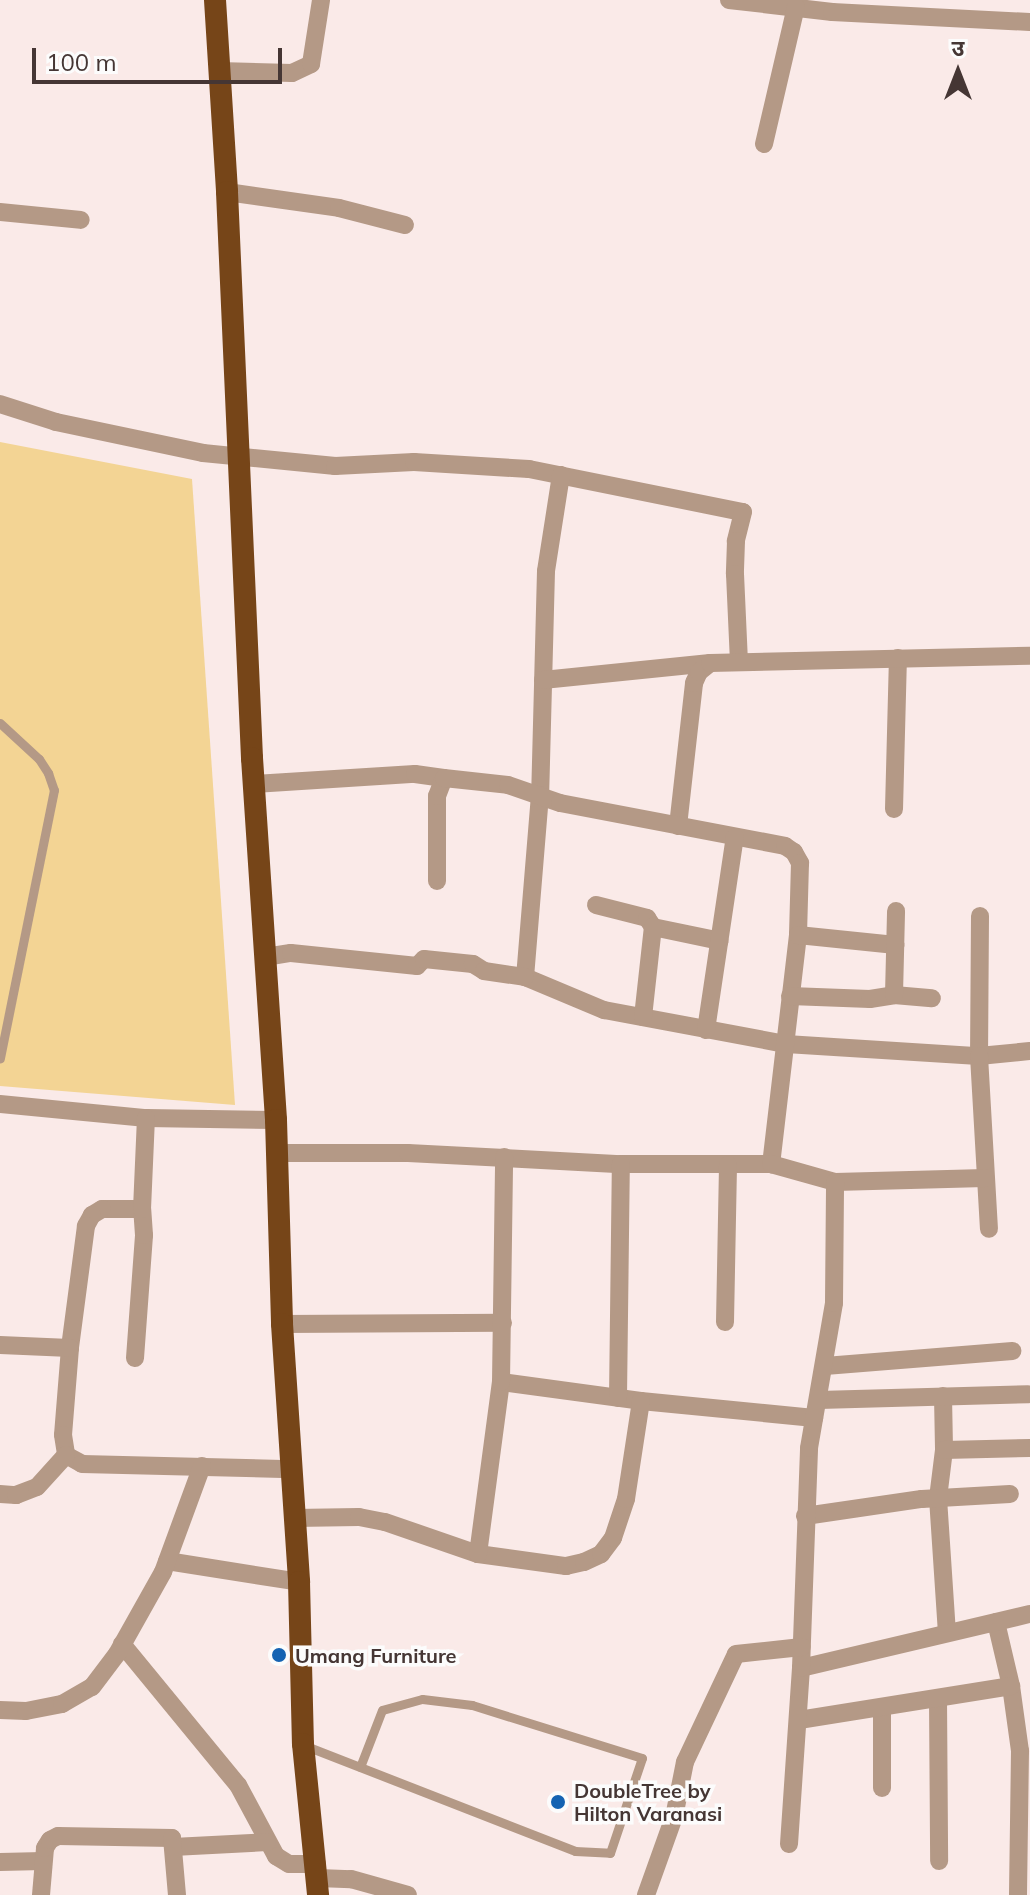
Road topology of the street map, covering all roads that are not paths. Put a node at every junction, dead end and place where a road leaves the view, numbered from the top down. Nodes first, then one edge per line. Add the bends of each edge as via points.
1 (215, 0) edge
2 (321, 0) edge
3 (729, 0) edge
4 (796, 7) junction
5 (1030, 22) edge
6 (219, 71) junction
7 (764, 144) dead end
8 (227, 192) junction
9 (0, 212) edge
10 (81, 220) dead end
11 (405, 225) dead end
12 (0, 404) edge
13 (237, 454) junction
14 (561, 475) junction
15 (1030, 656) edge
16 (898, 658) junction
17 (739, 662) junction
18 (710, 663) junction
19 (543, 680) junction
20 (0, 723) edge
21 (444, 778) junction
22 (254, 784) junction
23 (540, 795) junction
24 (894, 809) dead end
25 (678, 826) junction
26 (735, 837) junction
27 (437, 881) dead end
28 (596, 905) dead end
29 (896, 911) dead end
30 (980, 916) dead end
31 (653, 927) junction
32 (798, 935) junction
33 (720, 941) junction
34 (895, 945) junction
35 (265, 957) junction
36 (525, 977) junction
37 (894, 995) junction
38 (790, 996) junction
39 (932, 998) dead end
40 (643, 1017) junction
41 (706, 1030) junction
42 (786, 1044) junction
43 (1030, 1051) edge
44 (979, 1056) junction
45 (0, 1059) edge
46 (0, 1104) edge
47 (146, 1118) junction
48 (276, 1120) junction
49 (276, 1153) junction
50 (504, 1157) junction
51 (621, 1164) junction
52 (771, 1164) junction
53 (728, 1165) junction
54 (985, 1178) junction
55 (835, 1182) junction
56 (142, 1209) junction
57 (989, 1229) dead end
58 (725, 1322) dead end
59 (503, 1323) junction
60 (282, 1324) junction
61 (0, 1345) edge
62 (70, 1348) junction
63 (1012, 1351) dead end
64 (135, 1358) dead end
65 (825, 1366) junction
66 (501, 1382) junction
67 (1028, 1394) edge
68 (943, 1396) junction
69 (618, 1398) junction
70 (641, 1401) junction
71 (816, 1409) junction
72 (1030, 1448) edge
73 (944, 1450) junction
74 (66, 1455) junction
75 (202, 1466) junction
76 (292, 1469) junction
77 (0, 1494) edge
78 (1010, 1494) dead end
79 (938, 1498) junction
80 (805, 1516) junction
81 (294, 1518) junction
82 (478, 1554) junction
83 (167, 1561) junction
84 (299, 1582) junction
85 (1030, 1614) edge
86 (996, 1622) junction
87 (947, 1633) junction
88 (122, 1644) junction
89 (802, 1647) junction
90 (801, 1668) junction
91 (1011, 1686) junction
92 (938, 1698) junction
93 (882, 1707) junction
94 (0, 1710) edge
95 (799, 1720) junction
96 (303, 1744) junction
97 (360, 1767) junction
98 (882, 1788) dead end
99 (267, 1842) junction
100 (789, 1844) dead end
101 (173, 1847) junction
102 (43, 1861) junction
103 (939, 1861) dead end
104 (0, 1862) edge
105 (318, 1879) edge
106 (41, 1895) edge
107 (177, 1895) edge
108 (408, 1895) edge
109 (646, 1895) edge
110 (1018, 1895) edge

1 - 6 highway
2 - 6 street via 311,64 292,73
3 - 4 street
4 - 5 street
4 - 7 street
6 - 8 highway
8 - 11 street via 303,201
8 - 13 highway
9 - 10 street
12 - 13 street via 136,440
13 - 14 street via 304,464 414,462
13 - 22 highway
14 - 17 street via 743,512 735,574
14 - 19 street via 546,571
15 - 16 street
16 - 17 street
16 - 24 street
17 - 18 street
18 - 19 street
18 - 25 street via 694,683
19 - 23 street
20 - 45 lane via 39,759 54,790
21 - 22 street via 415,774
21 - 23 street via 496,782
21 - 27 street via 437,796
22 - 35 highway
23 - 25 street
23 - 36 street
25 - 26 street
26 - 32 street via 794,852 800,863
26 - 33 street
28 - 31 street via 647,918
29 - 34 street
30 - 44 street
31 - 33 street
31 - 40 street
32 - 34 street
32 - 38 street
33 - 41 street
34 - 37 street
35 - 36 street via 291,953 417,966 424,959
35 - 48 highway
36 - 40 street via 604,1010
37 - 38 street
37 - 39 street
38 - 42 street
40 - 41 street
41 - 42 street
42 - 44 street
42 - 52 street
43 - 44 street
44 - 54 street
46 - 47 street
47 - 48 street
47 - 56 street
48 - 49 highway
49 - 50 street
49 - 60 highway
50 - 51 street
50 - 59 street
51 - 53 street
51 - 69 street
52 - 53 street
52 - 55 street
53 - 58 street
54 - 55 street
54 - 57 street
55 - 65 street via 834,1303
56 - 62 street via 102,1209 86,1226
56 - 64 street
59 - 60 street
59 - 66 street
60 - 76 highway
61 - 62 street
62 - 74 street
63 - 65 street
65 - 71 street
66 - 69 street
66 - 82 street
67 - 68 street
68 - 71 street
68 - 73 street
69 - 70 street
70 - 71 street
70 - 82 street via 626,1499 613,1538 601,1554 566,1566
71 - 80 street
72 - 73 street
73 - 79 street
74 - 75 street via 82,1464
74 - 77 street via 37,1487
75 - 76 street
75 - 83 street
76 - 81 highway
78 - 79 street
79 - 80 street
79 - 87 street
80 - 89 street
81 - 82 street via 372,1520
81 - 84 highway
83 - 84 street
83 - 88 street
84 - 96 highway
85 - 86 street
86 - 87 street
86 - 91 street
87 - 90 street
88 - 94 street via 92,1687 62,1704
88 - 99 street via 238,1785
89 - 90 street
89 - 109 street via 736,1654 685,1762 674,1817
90 - 95 street
91 - 92 street
91 - 110 street via 1020,1751
92 - 93 street
92 - 103 street
93 - 95 street
93 - 98 street
95 - 100 street
96 - 97 lane
96 - 105 highway
97 - 97 lane via 575,1851 610,1853 642,1758 472,1705 422,1699 382,1710
99 - 101 street
99 - 105 street via 276,1856
101 - 102 street via 172,1838 58,1836 50,1840
101 - 107 street
102 - 104 street
102 - 106 street
105 - 108 street via 351,1879

